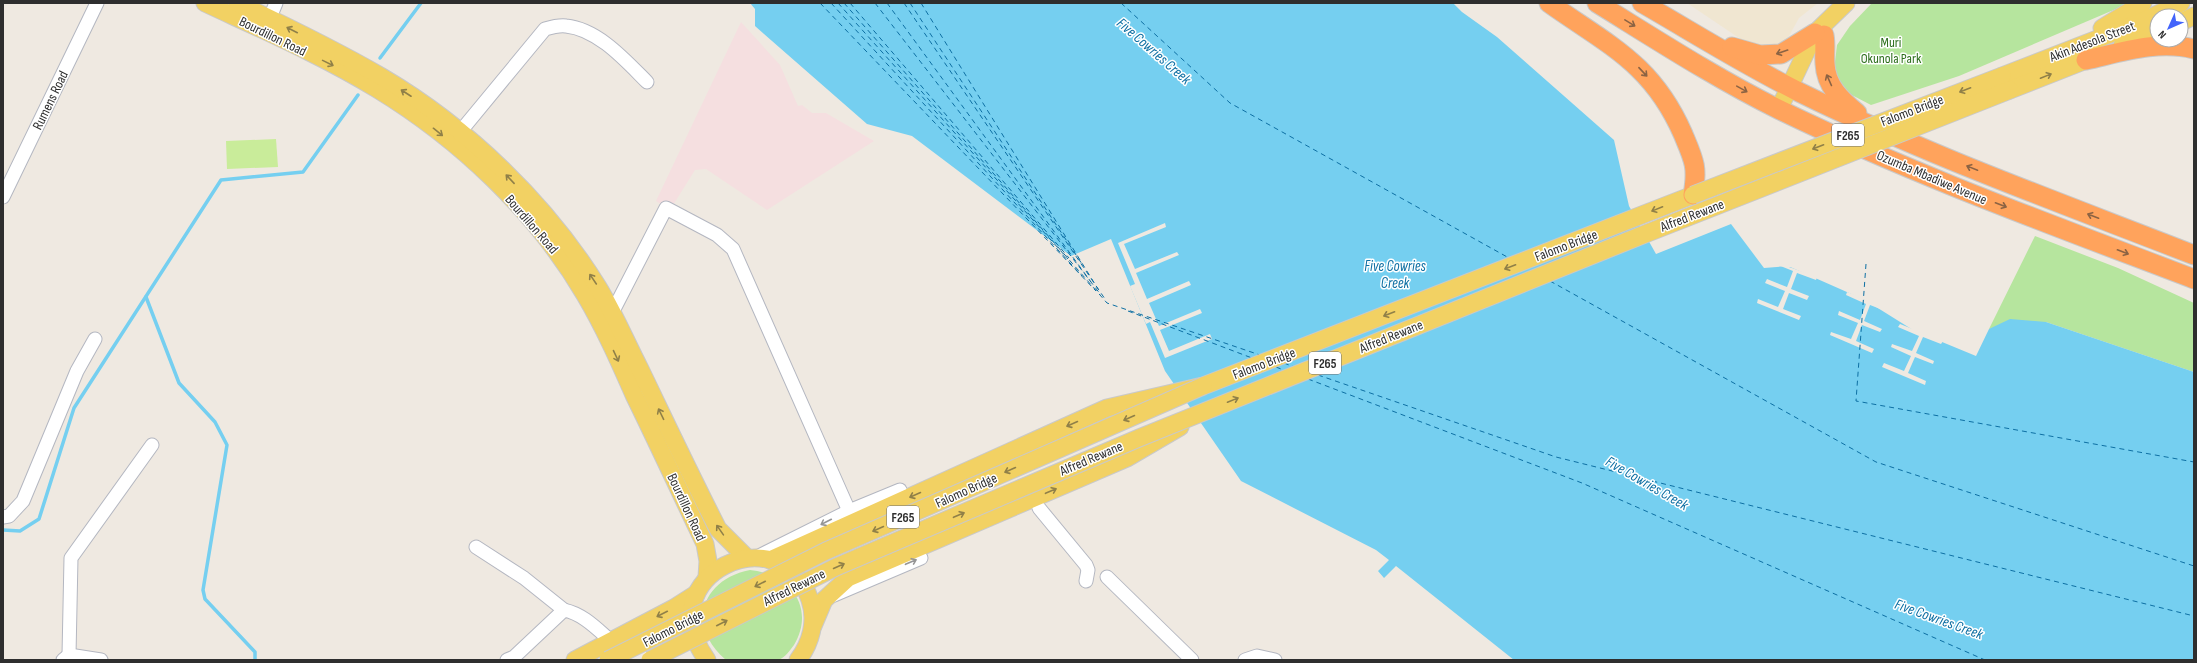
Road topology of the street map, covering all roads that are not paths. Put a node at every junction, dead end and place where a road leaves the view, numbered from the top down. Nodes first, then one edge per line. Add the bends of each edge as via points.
1 (97, 3) edge
2 (205, 3) edge
3 (237, 3) edge
4 (1549, 3) edge
5 (1597, 3) edge
6 (1642, 3) edge
7 (1846, 3) edge
8 (2143, 3) edge
9 (2181, 3) edge
10 (270, 17) edge
11 (1822, 30) junction
12 (1694, 34) junction
13 (2149, 36) edge
14 (2194, 49) edge
15 (2066, 51) junction
16 (2086, 60) junction
17 (2002, 76) joint
18 (647, 82) dead end
19 (1794, 89) junction
20 (2010, 90) joint
21 (1784, 112) junction
22 (1875, 128) junction
23 (460, 132) junction
24 (1693, 195) junction
25 (3, 197) edge
26 (2129, 230) junction
27 (2194, 241) edge
28 (2194, 255) edge
29 (2194, 279) edge
30 (606, 317) junction
31 (95, 339) dead end
32 (1203, 386) junction
33 (1211, 409) junction
34 (152, 445) dead end
35 (900, 490) dead end
36 (1039, 508) dead end
37 (849, 510) junction
38 (3, 517) edge
39 (476, 547) dead end
40 (758, 558) junction
41 (921, 558) dead end
42 (707, 577) junction
43 (1107, 577) dead end
44 (1086, 582) dead end
45 (696, 594) junction
46 (824, 600) junction
47 (564, 610) junction
48 (813, 626) junction
49 (611, 640) junction
50 (809, 643) junction
51 (66, 658) edge
52 (102, 660) edge
53 (507, 660) edge
54 (574, 660) edge
55 (608, 660) edge
56 (650, 660) edge
57 (707, 660) edge
58 (798, 660) edge
59 (814, 660) edge
60 (1192, 660) edge
61 (1245, 660) edge
62 (1275, 660) edge

1 - 25 street, Rumens Road
2 - 10 main road, Bourdillon Road
3 - 10 main road, Bourdillon Road
4 -> 24 highway via 1625,55 1657,88 1677,121 1697,170
5 -> 21 highway, Ozumba Mbadiwe Avenue via 1704,68
6 - 12 highway, Ozumba Mbadiwe Avenue
7 - 11 main road
8 - 15 main road
9 - 15 main road, Akin Adesola Street / F265 via 2141,22
23 -> 10 main road, Bourdillon Road via 427,106 383,78
10 -> 30 main road, Bourdillon Road via 419,116 459,149 499,186 532,222
11 -> 12 highway via 1781,54 1770,55 1743,51
11 - 19 main road
22 -> 11 highway via 1842,100 1833,88 1825,65 1826,44
12 - 19 highway, Ozumba Mbadiwe Avenue
13 - 16 main road, Akin Adesola Street / F265
14 - 16 highway via 2179,45 2148,46
15 - 17 main road, Akin Adesola Street / F265
20 -> 16 main road, Akin Adesola Street / F265
17 -> 24 main road, Falomo Bridge / F265, bridge
18 - 23 street via 607,46 584,30 565,26 545,29
19 - 21 main road
19 - 22 highway, Ozumba Mbadiwe Avenue
33 -> 20 main road, Alfred Rewane / F265, bridge
21 -> 29 highway, Ozumba Mbadiwe Avenue via 1903,167
26 -> 22 highway, Ozumba Mbadiwe Avenue
30 -> 23 main road, Bourdillon Road via 598,287 568,244 498,166
24 -> 32 main road, Falomo Bridge / F265
26 - 27 highway via 2152,231
26 - 28 highway, Ozumba Mbadiwe Avenue
30 - 37 street via 666,208 726,242 733,249
40 -> 30 main road, Bourdillon Road via 718,529
30 -> 42 main road, Bourdillon Road via 705,544
31 - 38 street via 77,371 23,501 12,513
32 -> 40 main road, bridge via 1107,408 828,535
32 -> 55 main road, Falomo Bridge / F265, bridge via 826,551
46 -> 33 main road, bridge via 848,578 1128,458
56 -> 33 main road, Alfred Rewane / F265, bridge via 836,567
34 - 51 street via 71,558
35 - 37 street
36 - 44 street via 1086,565
37 -> 40 street
39 - 47 street via 524,578
40 - 42 main road via 732,561 718,567
40 - 48 main road, Bourdillon Road via 785,567 798,578 807,592 812,608
46 -> 41 street
42 - 45 main road
43 - 60 street
45 -> 49 main road
45 - 57 main road via 691,611 692,630 697,646
46 - 48 main road
47 - 49 street via 582,616
47 - 53 street via 514,657
48 - 50 main road
49 - 54 main road
50 - 58 main road
50 - 59 main road
51 - 52 street
61 - 62 street via 1257,656

